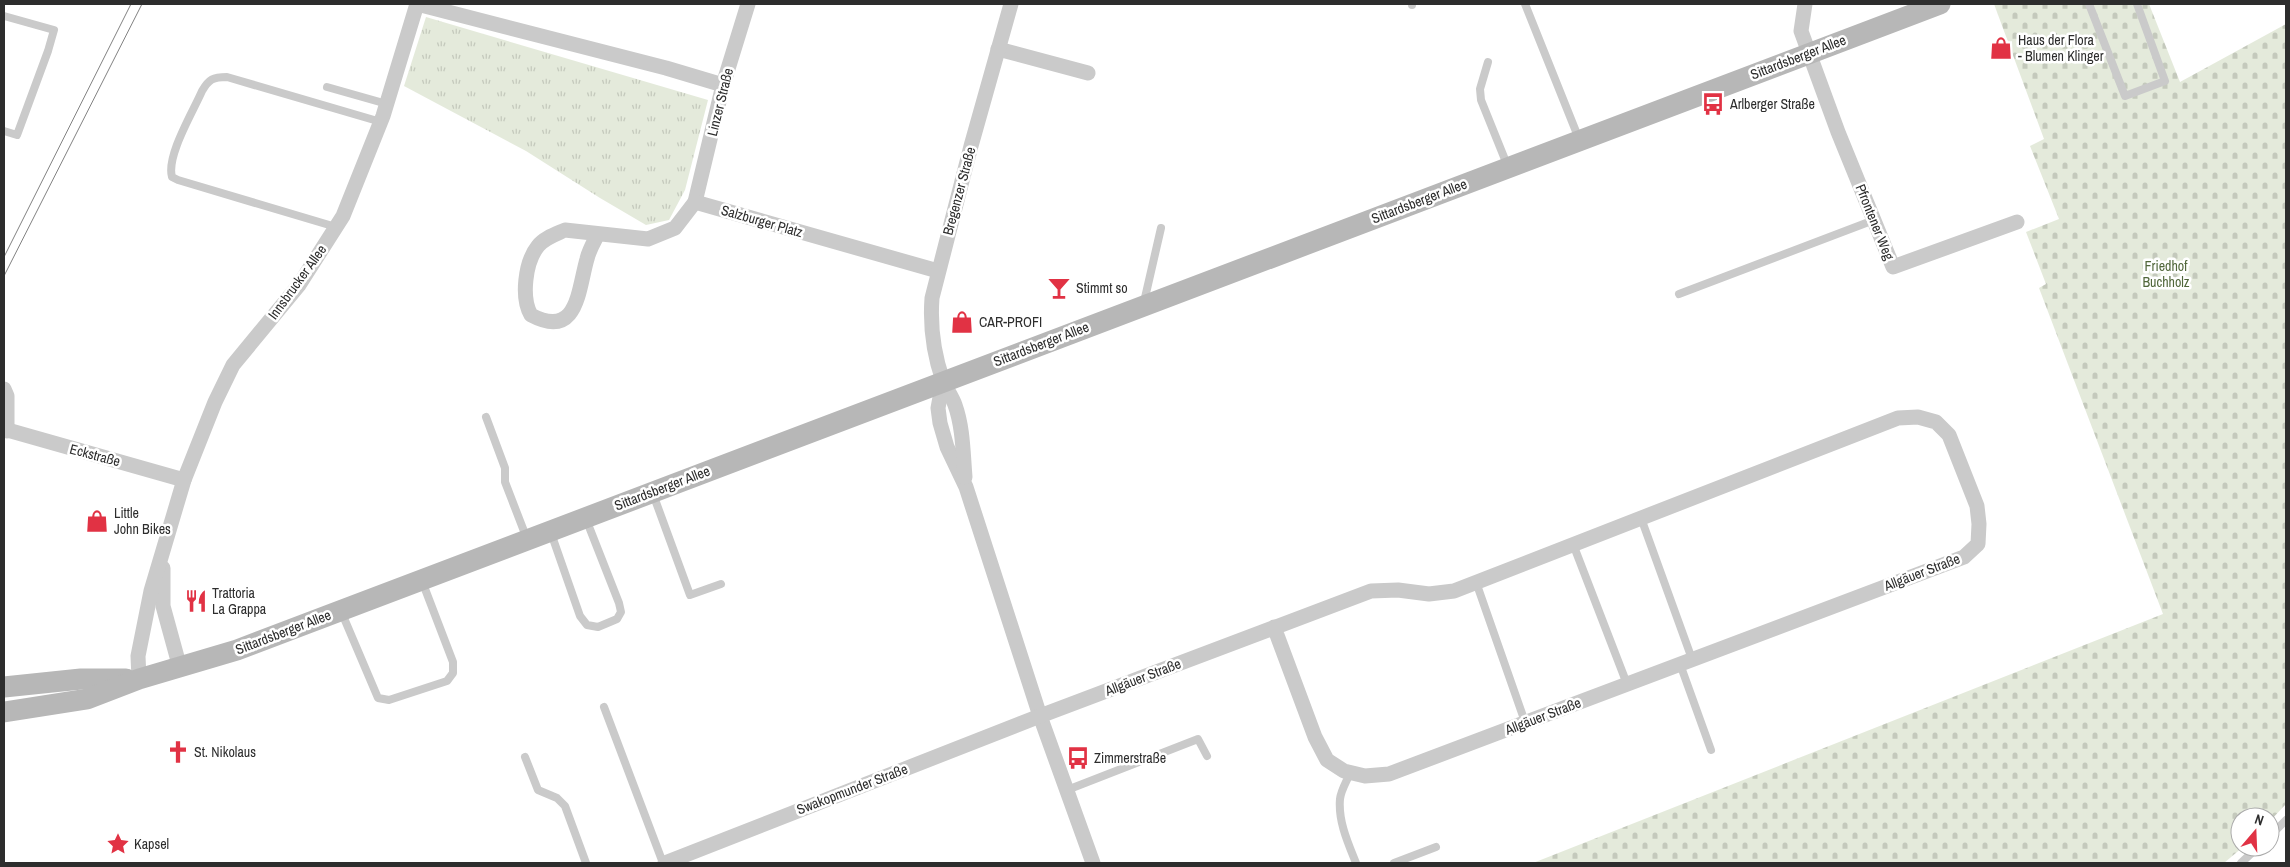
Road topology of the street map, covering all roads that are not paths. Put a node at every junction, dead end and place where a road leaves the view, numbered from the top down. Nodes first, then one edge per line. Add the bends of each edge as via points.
1 (417, 4) edge
2 (748, 4) edge
3 (1011, 4) edge
4 (1525, 4) edge
5 (1805, 4) edge
6 (1940, 4) edge
7 (2089, 4) edge
8 (2137, 4) edge
9 (4, 16) edge
10 (998, 49) junction
11 (1809, 53) junction
12 (1488, 62) dead end
13 (1088, 73) dead end
14 (723, 85) junction
15 (328, 87) dead end
16 (387, 104) junction
17 (381, 122) junction
18 (4, 131) edge
19 (1579, 140) junction
20 (1508, 167) junction
21 (695, 202) junction
22 (1874, 220) junction
23 (2017, 222) dead end
24 (336, 227) junction
25 (1161, 228) dead end
26 (598, 234) junction
27 (938, 271) junction
28 (1679, 294) dead end
29 (1143, 305) junction
30 (943, 381) junction
31 (4, 389) edge
32 (486, 417) dead end
33 (5, 430) edge
34 (184, 480) junction
35 (652, 492) junction
36 (586, 517) junction
37 (1641, 518) junction
38 (550, 530) junction
39 (527, 539) junction
40 (1573, 544) junction
41 (163, 551) junction
42 (422, 579) junction
43 (1476, 582) junction
44 (721, 584) dead end
45 (341, 610) junction
46 (1274, 627) junction
47 (1686, 662) junction
48 (180, 668) junction
49 (139, 679) junction
50 (1627, 684) junction
51 (4, 687) edge
52 (604, 707) dead end
53 (4, 712) edge
54 (1040, 716) junction
55 (1525, 722) junction
56 (1711, 750) dead end
57 (1207, 756) dead end
58 (525, 757) dead end
59 (1350, 773) junction
60 (1067, 790) junction
61 (1436, 847) dead end
62 (586, 863) edge
63 (664, 863) edge
64 (1093, 863) edge
65 (1356, 863) edge
66 (1394, 863) edge

1 - 14 street
1 - 16 street, Innsbrucker Allee
2 - 14 street, Linzer Straße
3 - 10 street, Bregenzer Straße
4 - 19 lane
5 - 11 street via 1801,31
6 - 11 main road, Sittardsberger Allee
7 - 8 lane via 2125,96 2165,81
9 - 18 lane via 54,30 17,135
10 - 13 street
10 - 27 street, Bregenzer Straße
11 - 19 main road, Sittardsberger Allee
11 - 22 street, Pfrontener Weg
12 - 20 lane via 1480,89 1481,100
14 - 21 street, Linzer Straße
15 - 16 lane
16 - 17 street, Innsbrucker Allee
17 - 24 street, Innsbrucker Allee via 344,216
17 - 24 lane via 227,77 217,77 207,82 172,157 170,171 178,180
19 - 20 main road, Sittardsberger Allee
20 - 29 main road, Sittardsberger Allee
21 - 26 street via 675,228 648,239
21 - 27 street, Salzburger Platz
22 - 23 street, Pfrontener Weg via 1893,267
22 - 28 lane
24 - 34 street, Innsbrucker Allee via 298,285 233,365
25 - 29 lane
26 - 26 street via 565,230 538,246 530,264 524,295 531,315 551,322 569,316 576,307 587,257
27 - 30 street, Bregenzer Straße via 931,320
29 - 30 main road, Sittardsberger Allee
30 - 35 main road, Sittardsberger Allee
30 - 54 street via 938,408 940,423 947,447 966,487
31 - 33 street, Eckstraße via 7,396
32 - 39 lane via 505,468 505,482
33 - 34 street, Eckstraße
34 - 41 street, Innsbrucker Allee
35 - 36 main road, Sittardsberger Allee
35 - 44 lane via 690,595
36 - 38 main road, Sittardsberger Allee
36 - 38 lane via 621,612 617,620 598,627 587,625 580,616
37 - 40 street, Allgäuer Straße
37 - 47 lane
37 - 47 street, Allgäuer Straße via 1898,418 1918,417 1936,422 1949,435 1977,506 1978,544 1964,557
38 - 39 main road, Sittardsberger Allee
39 - 42 main road, Sittardsberger Allee
40 - 43 street, Allgäuer Straße
40 - 50 lane
41 - 48 street, Innsbrucker Allee via 163,606
41 - 49 street, Innsbrucker Allee via 144,623 138,656
42 - 45 main road, Sittardsberger Allee
42 - 45 lane via 453,662 453,673 448,680 389,700 378,698
43 - 46 street, Allgäuer Straße via 1429,594 1371,591
43 - 55 lane
45 - 48 main road, Sittardsberger Allee
46 - 54 street, Allgäuer Straße
46 - 59 street, Allgäuer Straße via 1319,744 1328,760
47 - 50 street, Allgäuer Straße
47 - 56 lane
48 - 49 main road, Sittardsberger Allee
49 - 51 main road, Sittardsberger Allee via 81,679
49 - 53 main road, Sittardsberger Allee via 87,699
50 - 55 street, Allgäuer Straße
52 - 63 lane
54 - 60 street
54 - 63 street, Swakopmunder Straße
55 - 59 street, Allgäuer Straße via 1389,774 1365,776
57 - 60 lane via 1198,738
58 - 62 lane via 538,790 565,806
59 - 65 lane via 1340,798 1343,831
60 - 64 street
61 - 66 lane

